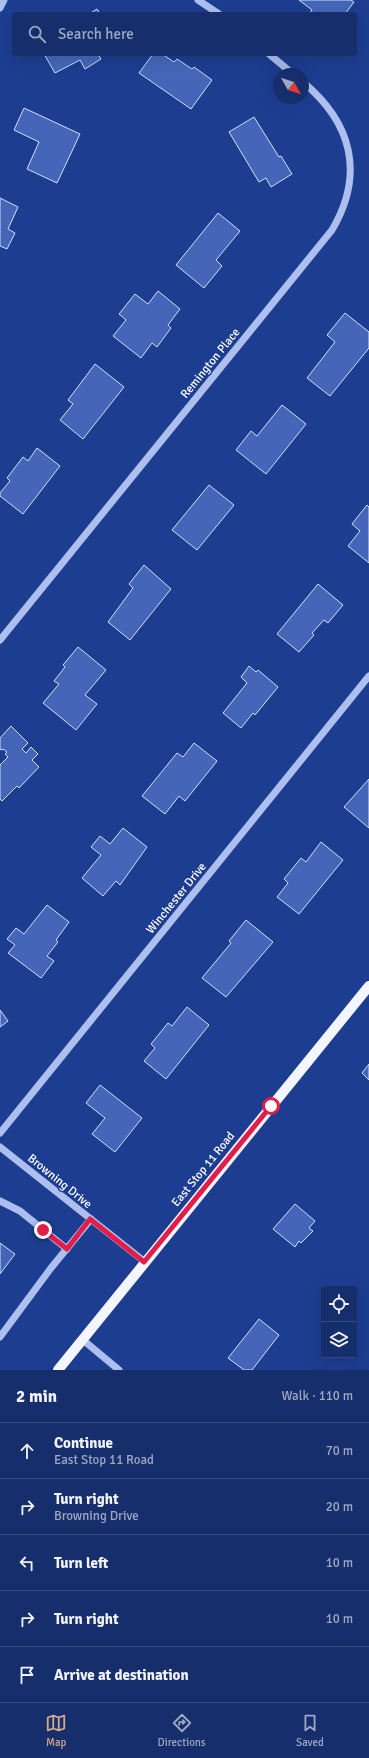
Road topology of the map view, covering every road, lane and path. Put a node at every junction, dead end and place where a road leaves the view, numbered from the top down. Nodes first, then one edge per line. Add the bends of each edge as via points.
1 (4, 0) edge
2 (198, 0) edge
3 (0, 8) edge
4 (216, 12) edge
5 (271, 56) edge
6 (286, 68) edge
7 (309, 88) edge
8 (0, 640) edge
9 (369, 676) edge
10 (369, 986) edge
11 (0, 1133) edge
12 (0, 1147) edge
13 (0, 1201) edge
14 (90, 1219) junction
15 (67, 1249) junction
16 (144, 1262) junction
17 (0, 1337) edge
18 (83, 1340) junction
19 (58, 1370) edge
20 (119, 1370) edge

1 - 3 street
2 - 4 street
5 - 6 street
7 - 8 street, Remington Place via 327,105 341,128 347,145 350,172 347,198 341,215 332,230
9 - 11 street, Winchester Drive
10 - 16 main road, East Stop 11 Road
12 - 14 street, Browning Drive
13 - 15 street via 20,1211
14 - 15 street
14 - 16 street, Browning Drive
15 - 17 street
16 - 18 main road, East Stop 11 Road
18 - 19 main road, East Stop 11 Road
18 - 20 street

